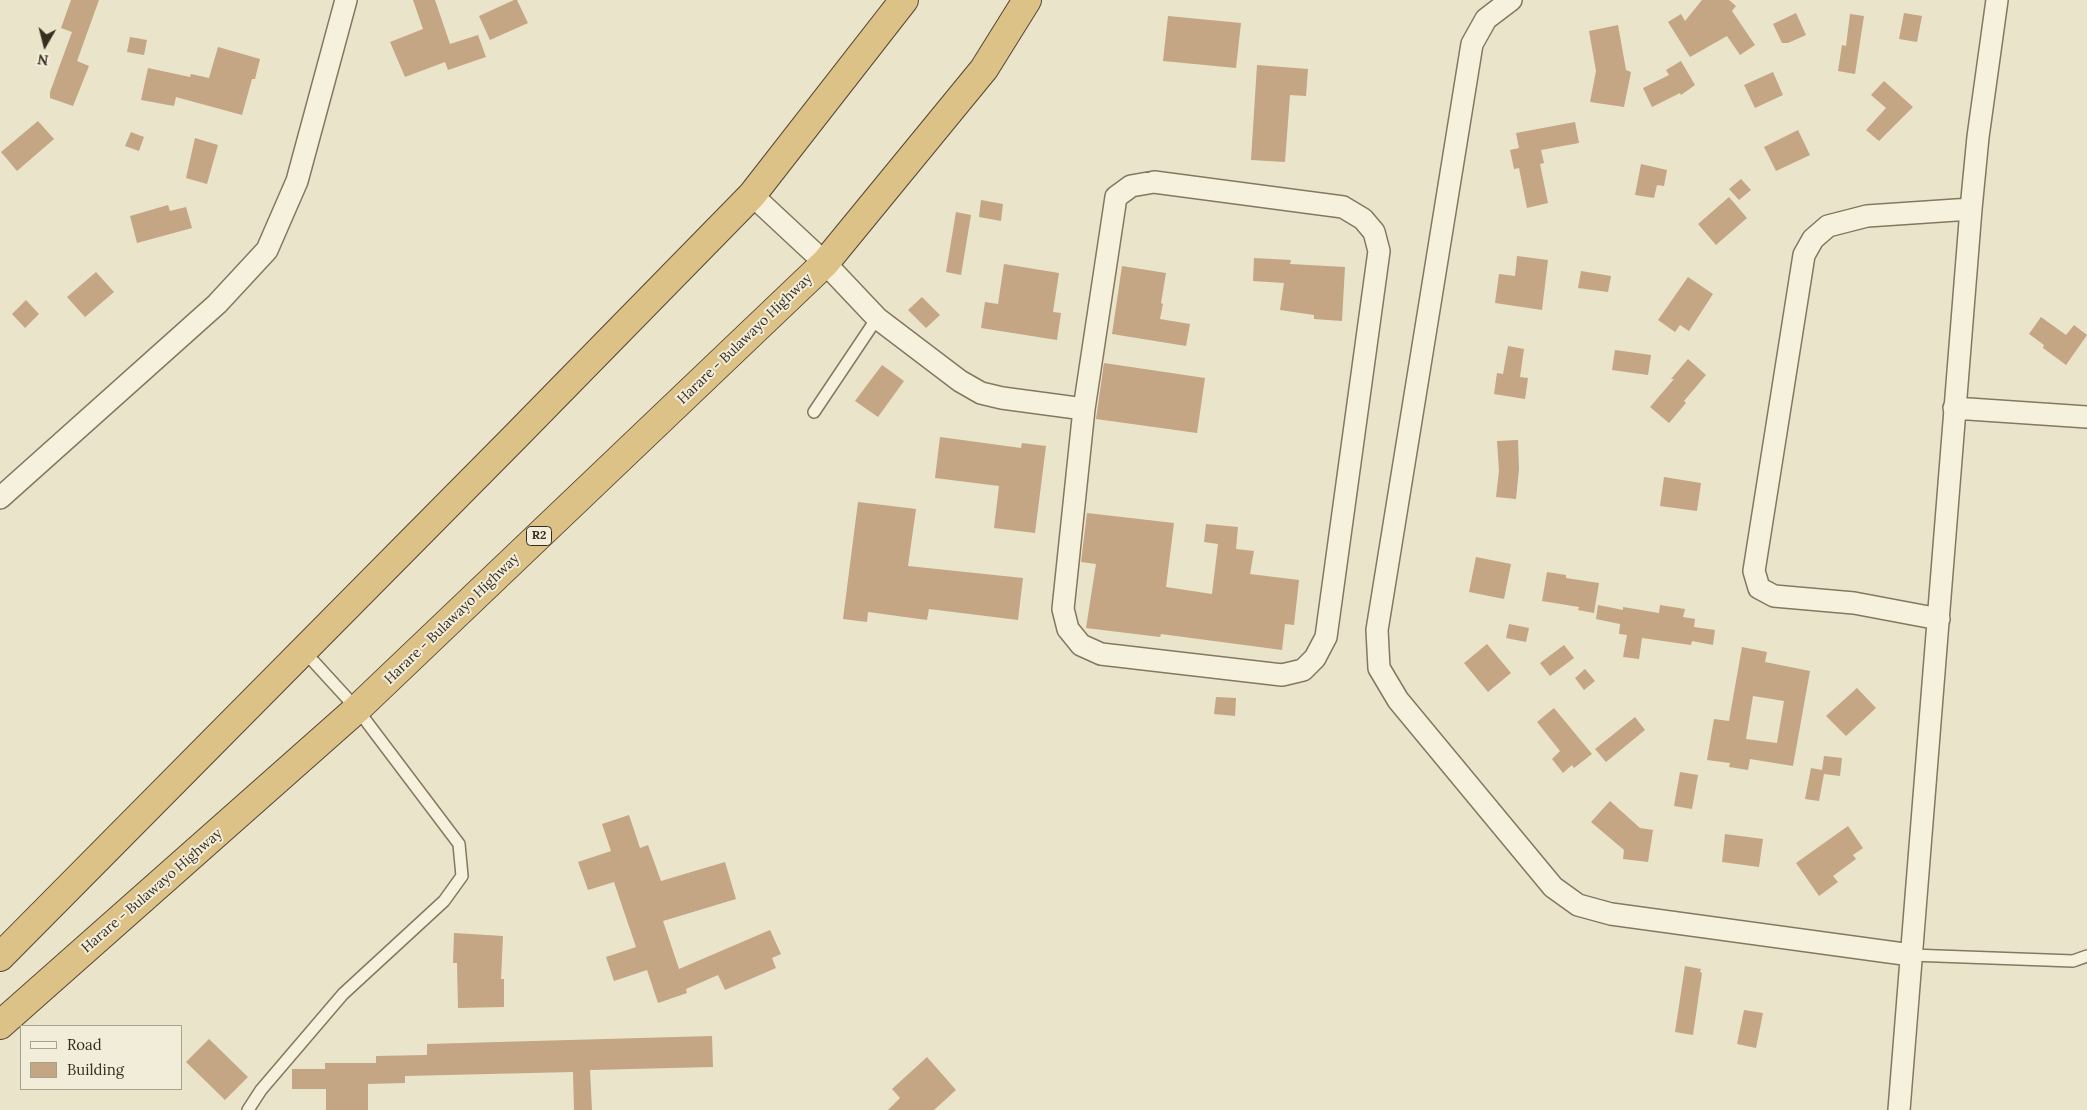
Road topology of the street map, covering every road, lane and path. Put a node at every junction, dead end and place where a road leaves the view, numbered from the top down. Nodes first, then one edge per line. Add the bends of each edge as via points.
1 (346, 0) edge
2 (904, 0) edge
3 (1027, 0) edge
4 (1511, 0) edge
5 (1997, 0) edge
6 (752, 195) junction
7 (1972, 209) junction
8 (825, 263) junction
9 (877, 318) junction
10 (1954, 408) junction
11 (1084, 409) junction
12 (814, 412) dead end
13 (2087, 417) edge
14 (0, 498) edge
15 (1939, 619) junction
16 (303, 650) junction
17 (357, 709) junction
18 (1911, 955) junction
19 (2087, 956) edge
20 (0, 957) edge
21 (0, 1025) edge
22 (248, 1110) edge
23 (1899, 1110) edge

1 - 14 street via 297,181 267,250 217,304
2 - 6 highway
3 - 8 highway, Harare - Bulawayo Highway / R2 via 984,69
4 - 18 street via 1486,19 1472,44 1377,630 1379,668 1398,700 1553,887 1578,905 1611,914
5 - 7 street via 1978,137
6 - 8 street
6 - 16 highway
7 - 10 street
7 - 15 street via 1860,217 1828,226 1812,239 1804,255 1754,571 1759,588 1774,596 1854,603
8 - 9 street
8 - 17 highway, Harare - Bulawayo Highway / R2
9 - 11 street via 960,381 981,393
9 - 12 lane
10 - 13 street
10 - 15 street
11 - 11 street via 1063,609 1068,629 1081,645 1101,654 1282,675 1303,670 1316,658 1326,638 1379,251 1374,232 1363,219 1343,207 1154,182 1131,186 1116,197
15 - 18 street
16 - 17 lane
16 - 20 highway
17 - 21 highway, Harare - Bulawayo Highway / R2
17 - 22 lane via 459,844 462,876 444,901 343,994 261,1090
18 - 19 lane via 2073,961
18 - 23 street

